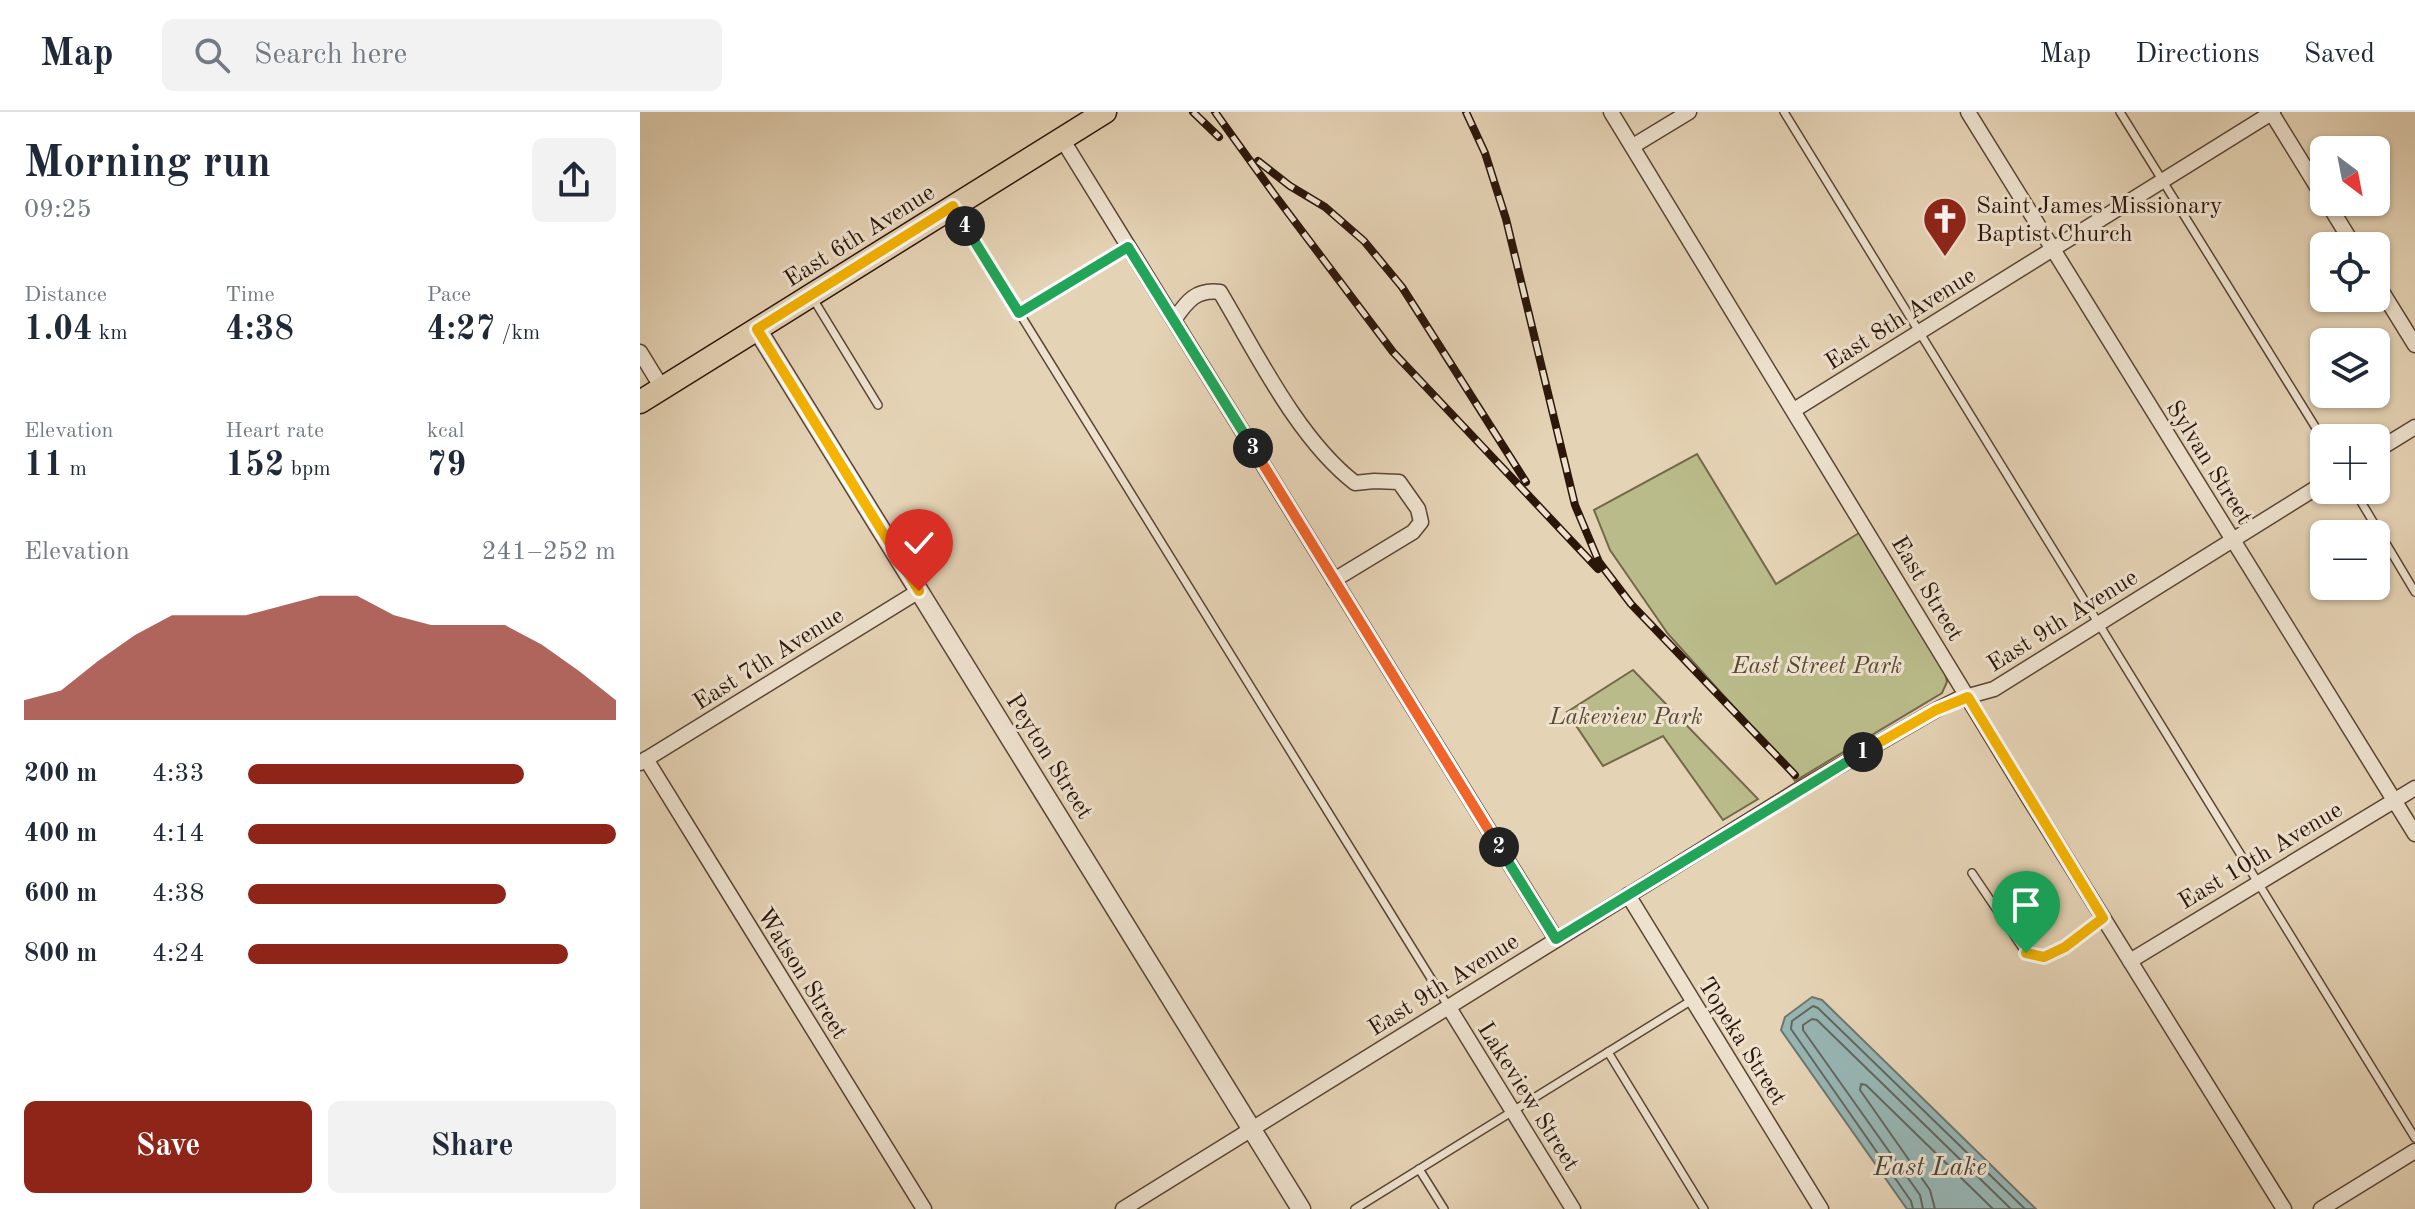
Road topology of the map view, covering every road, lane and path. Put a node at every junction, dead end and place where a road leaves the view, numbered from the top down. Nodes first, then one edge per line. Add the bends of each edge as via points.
1 (1105, 112) edge
2 (1611, 112) edge
3 (1689, 112) edge
4 (1784, 112) edge
5 (1968, 112) edge
6 (2120, 112) edge
7 (2272, 112) edge
8 (1062, 139) junction
9 (1633, 146) junction
10 (2310, 175) edge
11 (2163, 180) junction
12 (953, 206) junction
13 (1128, 247) junction
14 (2053, 249) junction
15 (811, 295) junction
16 (2390, 305) edge
17 (1019, 313) junction
18 (1174, 320) junction
19 (757, 329) junction
20 (1919, 332) junction
21 (2415, 345) edge
22 (640, 352) edge
23 (662, 388) junction
24 (640, 402) edge
25 (878, 405) dead end
26 (1794, 410) junction
27 (2314, 424) edge
28 (2415, 427) edge
29 (2390, 442) edge
30 (2310, 492) edge
31 (2362, 504) edge
32 (2233, 540) junction
33 (1334, 580) junction
34 (919, 591) junction
35 (2415, 592) edge
36 (2099, 623) junction
37 (1968, 697) junction
38 (643, 761) edge
39 (2415, 788) edge
40 (2394, 801) junction
41 (2415, 834) edge
42 (1972, 873) dead end
43 (2257, 883) junction
44 (1628, 895) junction
45 (2103, 918) junction
46 (1556, 939) junction
47 (2130, 961) junction
48 (1692, 1000) junction
49 (1448, 1006) junction
50 (1608, 1052) junction
51 (1513, 1111) junction
52 (1251, 1128) junction
53 (2415, 1138) edge
54 (2415, 1151) edge
55 (1419, 1169) junction
56 (924, 1209) edge
57 (1123, 1209) edge
58 (1301, 1209) edge
59 (1355, 1209) edge
60 (1444, 1209) edge
61 (1573, 1209) edge
62 (1704, 1209) edge
63 (1821, 1209) edge
64 (2284, 1209) edge
65 (2321, 1209) edge

1 - 8 main road, East 6th Avenue
2 - 9 street, East Street
3 - 9 street
4 - 20 lane
5 - 14 street, Sylvan Street
6 - 11 lane
7 - 10 street
7 - 11 street, East 8th Avenue
8 - 12 main road, East 6th Avenue
8 - 13 street
9 - 26 street, East Street
11 - 14 street, East 8th Avenue
11 - 27 lane
12 - 15 main road, East 6th Avenue
12 - 17 lane
13 - 17 lane
13 - 18 street
14 - 20 street, East 8th Avenue
14 - 32 street, Sylvan Street
15 - 19 main road, East 6th Avenue
15 - 25 lane
16 - 21 street
17 - 49 lane
18 - 33 street
18 - 33 street via 1195,296 1206,290 1220,292 1302,428 1342,473 1355,483 1399,482 1418,509 1421,522 1413,532
19 - 23 main road, East 6th Avenue
19 - 34 street, Peyton Street
20 - 26 street, East 8th Avenue
20 - 36 lane
22 - 23 street
23 - 24 main road, East 6th Avenue
26 - 37 street, East Street
28 - 29 street
30 - 32 street, East 9th Avenue
31 - 35 lane
32 - 36 street, East 9th Avenue
32 - 40 street, Sylvan Street
33 - 46 street
34 - 38 street, East 7th Avenue
34 - 52 street, Peyton Street
36 - 37 street, East 9th Avenue via 1994,689
36 - 43 lane
37 - 44 street, East 9th Avenue via 1812,782
37 - 45 street, East Street
38 - 56 street, Watson Street
39 - 40 street, East 10th Avenue
40 - 41 street, Sylvan Street
40 - 43 street, East 10th Avenue
42 - 45 lane via 2026,953 2044,957
43 - 47 street, East 10th Avenue
43 - 53 lane
44 - 46 street, East 9th Avenue
44 - 48 street, Topeka Street
45 - 47 street, East Street
46 - 49 street, East 9th Avenue
47 - 64 street, East Street
48 - 50 lane
48 - 63 street, Topeka Street
49 - 51 street, Lakeview Street
49 - 52 street, East 9th Avenue
50 - 51 lane
50 - 62 lane
51 - 55 lane
51 - 61 street, Lakeview Street
52 - 57 street, East 9th Avenue
52 - 58 street, Peyton Street
54 - 65 street
55 - 59 lane
55 - 60 lane

